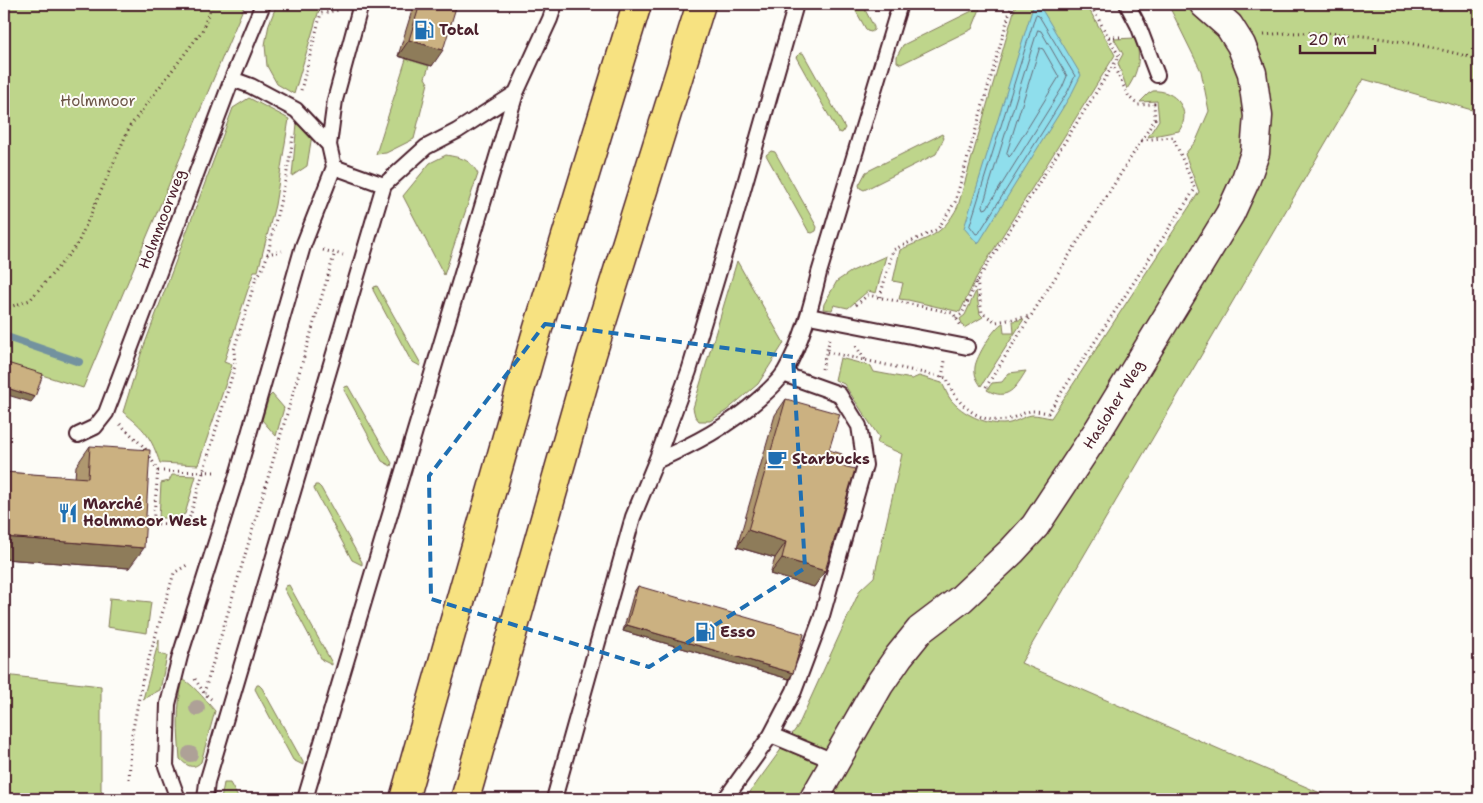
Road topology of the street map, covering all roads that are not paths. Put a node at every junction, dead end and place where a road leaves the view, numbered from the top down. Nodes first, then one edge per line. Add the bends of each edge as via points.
1 (263, 4) edge
2 (555, 4) edge
3 (637, 4) edge
4 (701, 4) edge
5 (796, 4) edge
6 (900, 4) edge
7 (1127, 4) edge
8 (1204, 4) edge
9 (361, 5) edge
10 (1157, 75) dead end
11 (232, 79) junction
12 (516, 93) junction
13 (329, 145) junction
14 (334, 167) junction
15 (384, 185) junction
16 (809, 316) junction
17 (967, 347) dead end
18 (783, 374) junction
19 (78, 435) dead end
20 (656, 461) junction
21 (771, 735) junction
22 (836, 762) junction
23 (178, 799) edge
24 (205, 799) edge
25 (305, 799) edge
26 (404, 799) edge
27 (466, 799) edge
28 (554, 799) edge
29 (724, 799) edge
30 (814, 799) edge

1 - 11 lane, Holmmoorweg
2 - 12 lane
3 - 26 highway via 532,347
4 - 27 highway via 592,354
5 - 20 lane via 689,371
6 - 16 lane via 819,272
7 - 10 lane
8 - 22 street, Hasloher Weg via 1228,26 1241,45 1252,73 1258,116 1255,152 1230,214 1099,429 1035,526 961,599 920,630 898,656
9 - 13 lane via 335,100
11 - 13 lane via 296,110
11 - 19 lane, Holmmoorweg via 106,413 95,427
12 - 15 lane via 458,131 426,147
12 - 25 lane
13 - 14 lane
14 - 15 lane
14 - 23 lane via 303,246 168,704 166,766
15 - 24 lane via 207,782
16 - 17 lane
16 - 18 lane
18 - 20 lane via 748,409 714,432
18 - 21 lane via 839,394 859,426 865,465 821,619 794,691
20 - 28 lane via 633,517
21 - 22 lane
21 - 29 lane
22 - 30 street, Hasloher Weg

